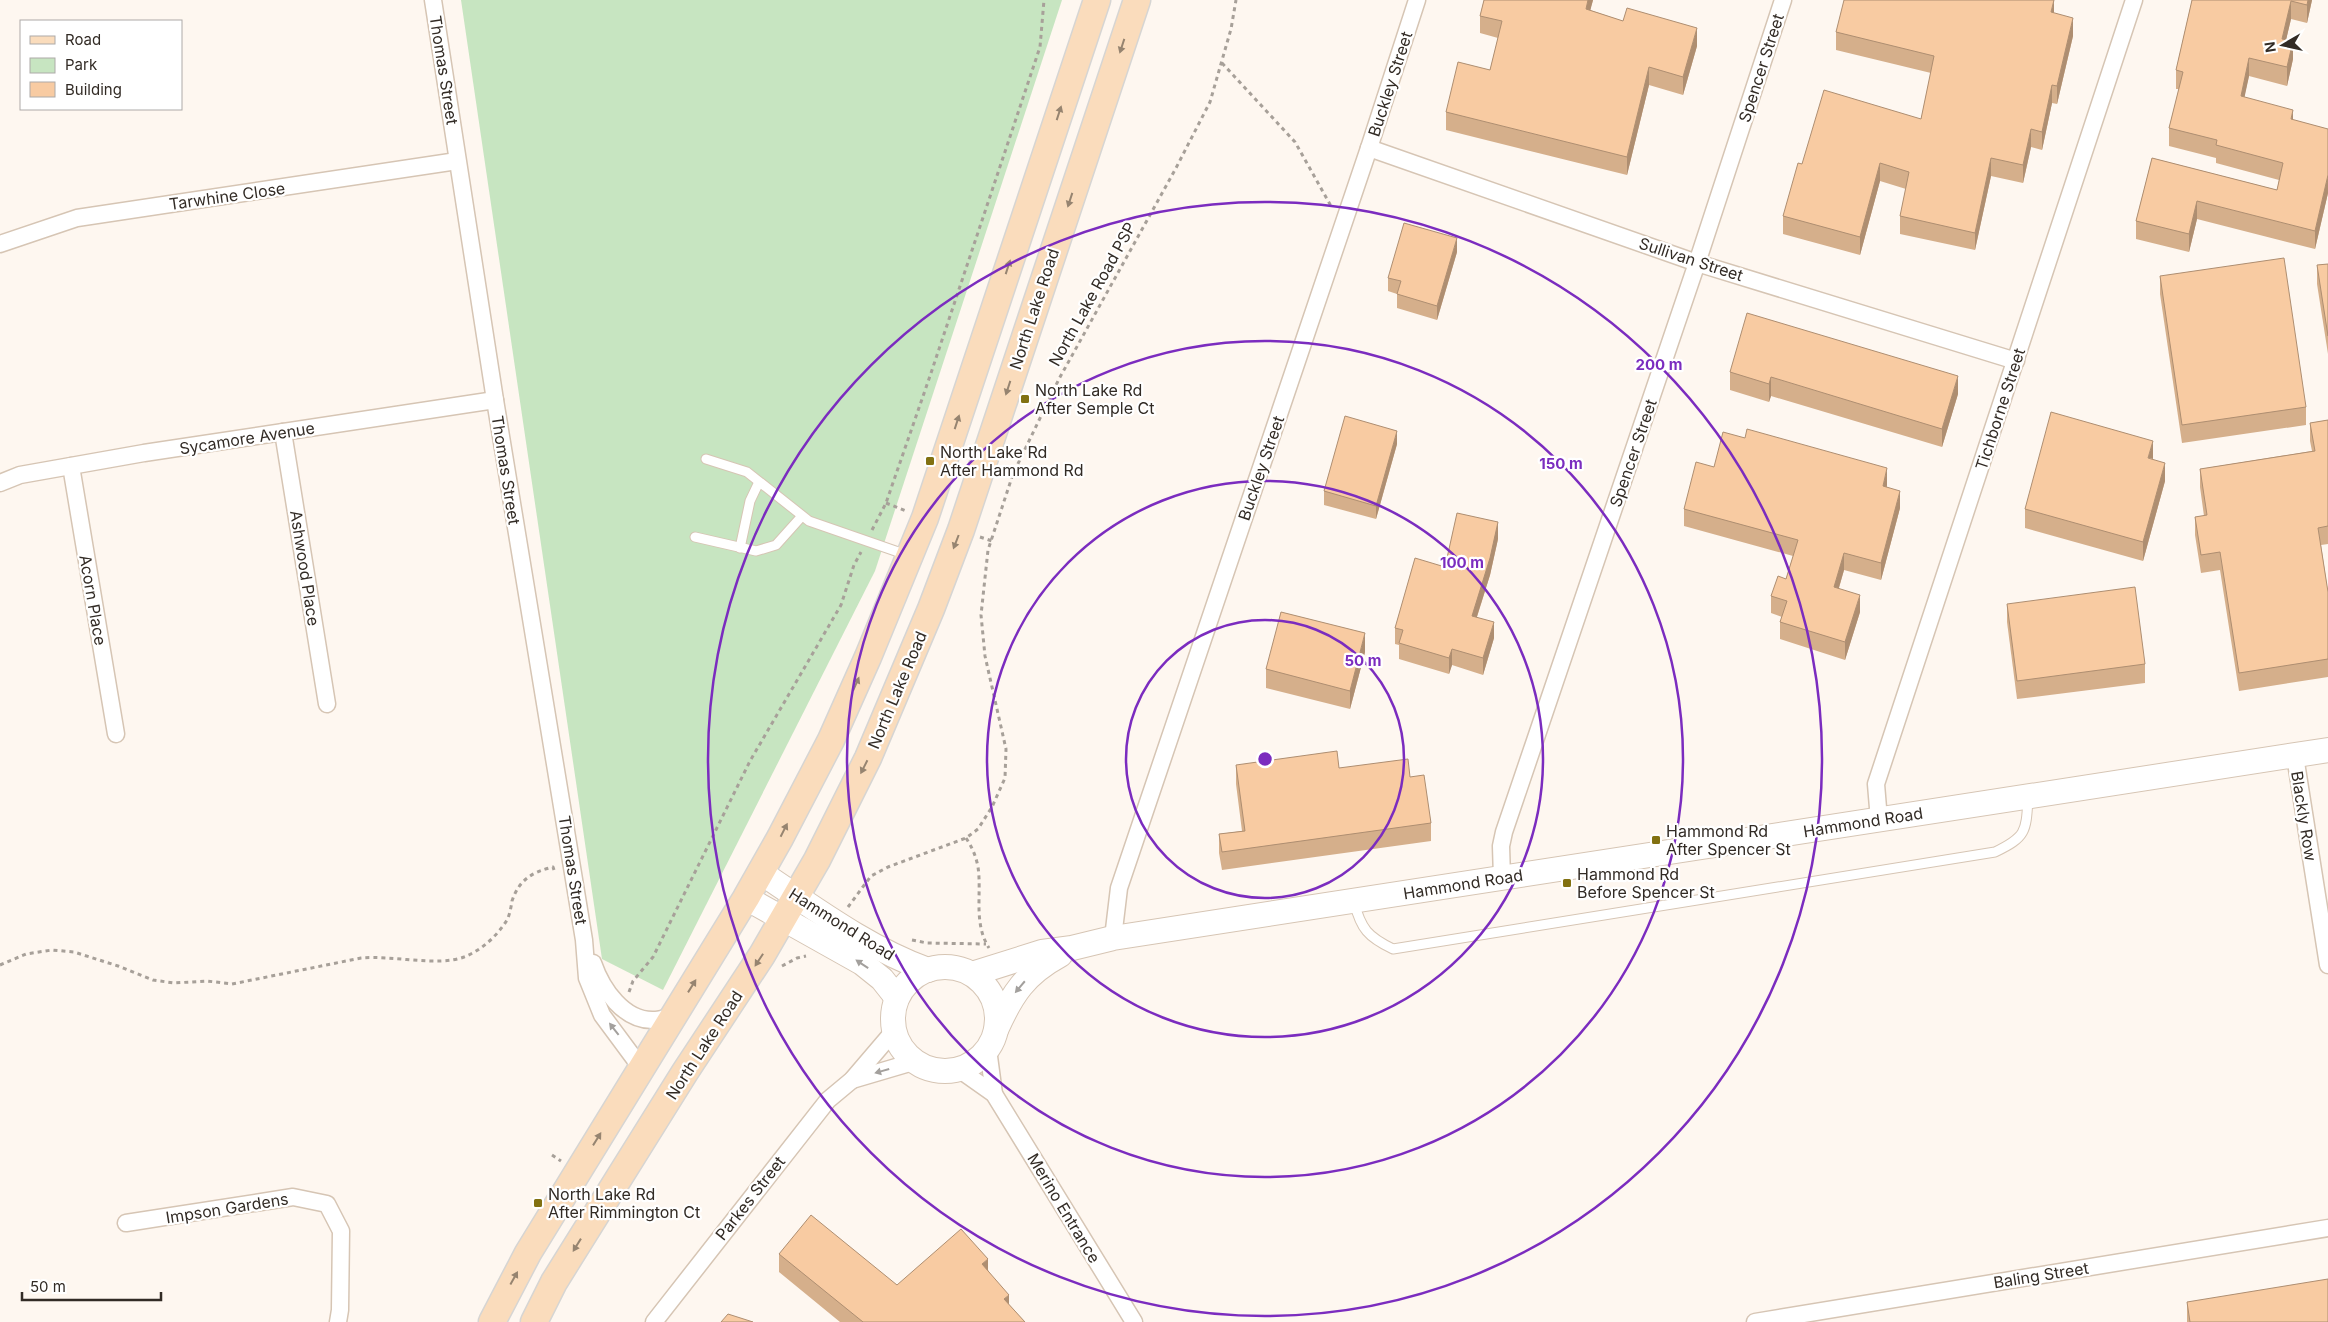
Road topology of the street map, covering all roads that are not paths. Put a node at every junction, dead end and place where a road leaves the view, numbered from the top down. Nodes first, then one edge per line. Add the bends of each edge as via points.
1 (433, 0) edge
2 (1097, 0) edge
3 (1137, 0) edge
4 (1416, 0) edge
5 (1783, 0) edge
6 (2134, 0) edge
7 (1369, 148) junction
8 (457, 162) junction
9 (0, 244) edge
10 (1697, 262) junction
11 (2016, 361) junction
12 (495, 400) junction
13 (283, 432) junction
14 (706, 459) dead end
15 (71, 466) junction
16 (759, 482) junction
17 (0, 483) edge
18 (802, 516) junction
19 (695, 537) dead end
20 (740, 548) junction
21 (909, 556) junction
22 (327, 704) dead end
23 (116, 734) dead end
24 (2328, 750) edge
25 (2295, 756) junction
26 (2028, 796) junction
27 (1879, 820) junction
28 (760, 872) junction
29 (1502, 878) junction
30 (796, 896) junction
31 (746, 898) junction
32 (1354, 900) junction
33 (784, 918) junction
34 (1113, 938) junction
35 (584, 940) junction
36 (1072, 948) junction
37 (2328, 965) edge
38 (928, 970) junction
39 (972, 974) junction
40 (897, 998) junction
41 (674, 1016) junction
42 (893, 1032) junction
43 (992, 1040) junction
44 (913, 1062) junction
45 (642, 1069) junction
46 (960, 1070) junction
47 (852, 1080) junction
48 (994, 1094) junction
49 (126, 1223) dead end
50 (2328, 1228) edge
51 (338, 1322) edge
52 (492, 1322) edge
53 (534, 1322) edge
54 (654, 1322) edge
55 (1134, 1322) edge
56 (1755, 1322) edge

1 - 8 street, Thomas Street
21 -> 2 main road via 925,518
3 -> 30 main road, North Lake Road via 964,521 931,609 868,758
4 - 7 street, Buckley Street
5 - 10 street, Spencer Street
6 - 11 street, Tichborne Street
7 - 10 street, Sullivan Street
7 - 34 street, Buckley Street via 1119,888
8 - 9 street, Tarwhine Close via 77,218
8 - 12 street, Thomas Street
10 - 11 street, Sullivan Street
10 - 29 street, Spencer Street via 1504,832
11 - 27 street, Tichborne Street via 1876,784
12 - 13 street, Sycamore Avenue
12 - 35 street, Thomas Street
13 - 15 street, Sycamore Avenue
13 - 22 street, Ashwood Place
14 - 16 lane via 747,472
15 - 17 street, Sycamore Avenue via 20,475
15 - 23 street, Acorn Place
16 - 18 lane
16 - 20 lane via 750,501
18 - 20 lane via 776,545 756,551
18 - 21 lane
19 - 20 lane
28 -> 21 main road via 831,740
24 - 25 main road, Hammond Road
25 - 26 main road, Hammond Road
25 - 37 street, Blackly Row
26 - 27 main road, Hammond Road
26 - 32 lane via 2026,827 2015,842 1995,852 1393,950 1375,940 1360,924
27 - 29 main road, Hammond Road
28 - 30 main road, Hammond Road
28 - 31 main road
29 - 32 main road, Hammond Road
30 - 33 main road, North Lake Road
30 - 38 main road, Hammond Road via 871,944
31 - 33 main road, Hammond Road
41 -> 31 main road
32 - 34 main road, Hammond Road
40 -> 33 main road, Hammond Road via 882,979 862,963
33 -> 53 main road, North Lake Road via 559,1274
34 - 36 main road, Hammond Road
35 - 41 street, Thomas Street via 598,978 622,1010 637,1018 656,1020
45 -> 35 street, Thomas Street via 602,1015 587,978
36 - 39 main road, Hammond Road via 1042,952
36 -> 43 main road, Hammond Road via 1032,972 1016,990
38 - 39 main road via 950,967
38 - 40 main road via 915,976
39 - 43 main road via 993,998 997,1014
40 - 42 main road via 892,1014
41 - 45 main road
42 - 44 main road
42 - 47 street, Parkes Street
43 - 46 main road via 976,1062
43 - 48 street, Merino Entrance
44 - 46 main road via 928,1070
44 -> 47 street, Parkes Street
52 -> 45 main road via 528,1253
46 - 48 street, Merino Entrance
47 - 54 street, Parkes Street via 828,1100 800,1134
48 - 55 street, Merino Entrance
49 - 51 street, Impson Gardens via 293,1197 327,1204 341,1231
50 - 56 street, Baling Street

